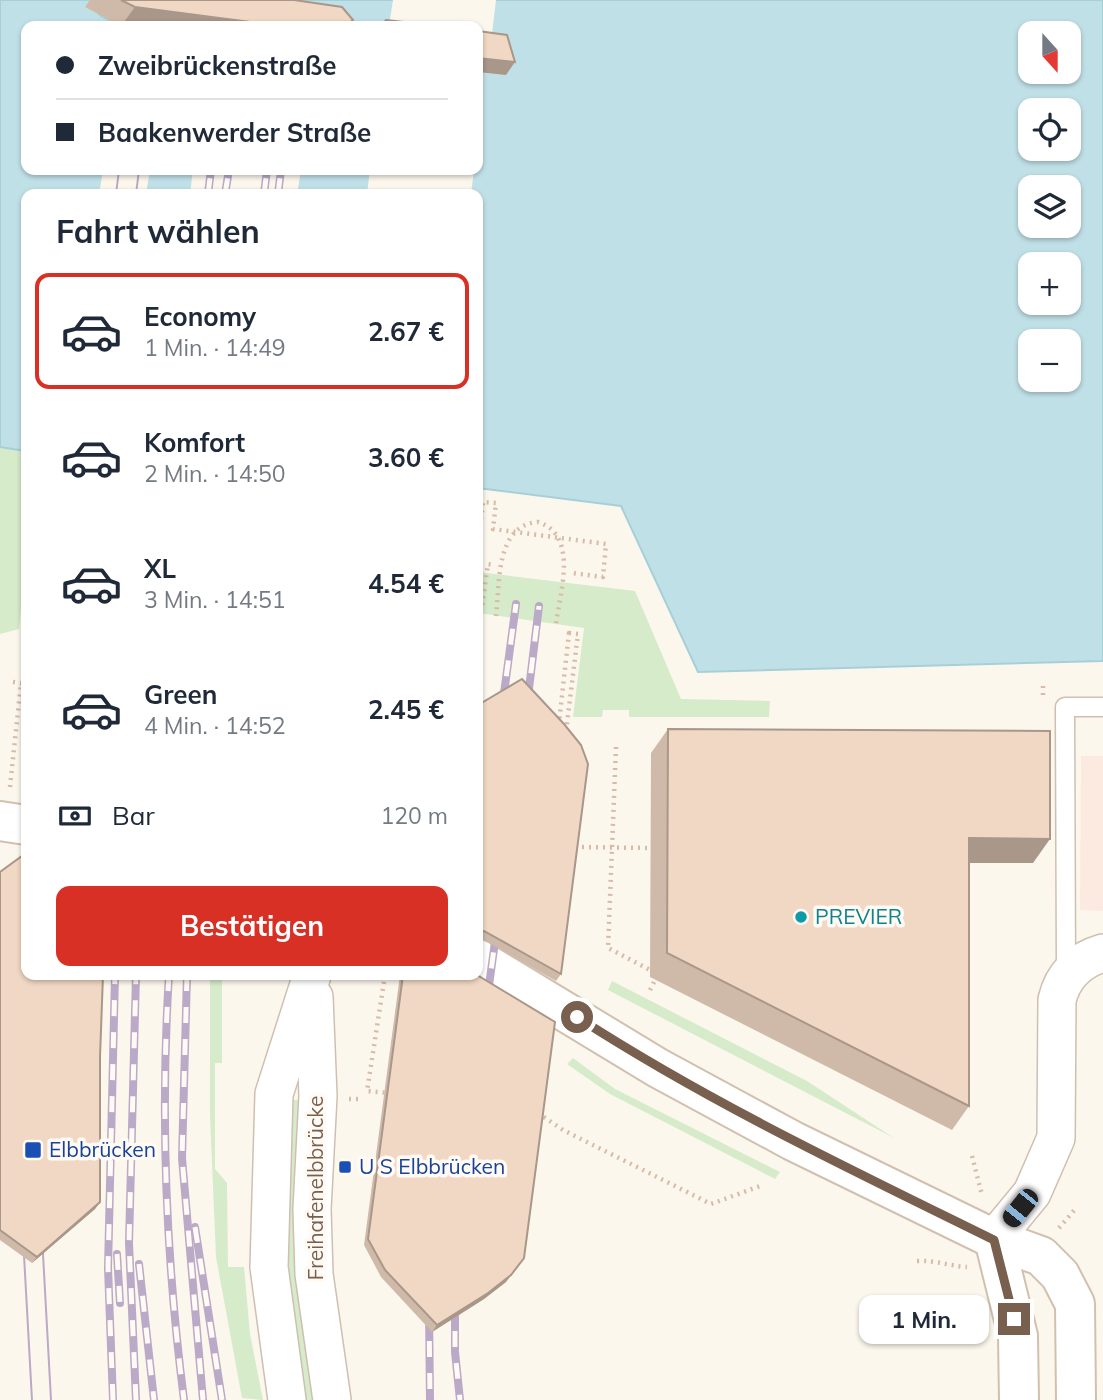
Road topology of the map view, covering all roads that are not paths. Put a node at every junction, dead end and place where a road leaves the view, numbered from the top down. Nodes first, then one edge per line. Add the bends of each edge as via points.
1 (1103, 707) edge
2 (1103, 953) edge
3 (483, 962) edge
4 (1066, 977) junction
5 (311, 980) edge
6 (312, 980) edge
7 (994, 1240) junction
8 (287, 1400) edge
9 (332, 1400) edge
10 (1019, 1400) edge
11 (1076, 1400) edge

1 - 4 lane via 1065,707
2 - 4 street via 1088,957
3 - 7 main road via 699,1091
4 - 7 street via 1057,1000 1056,1138 1032,1193
5 - 8 street, Freihafenelbbrücke via 274,1105 269,1267
6 - 9 street, Freihafenelbbrücke via 318,1096 314,1274
7 - 10 main road via 1018,1336
7 - 11 main road via 1041,1255 1071,1292

